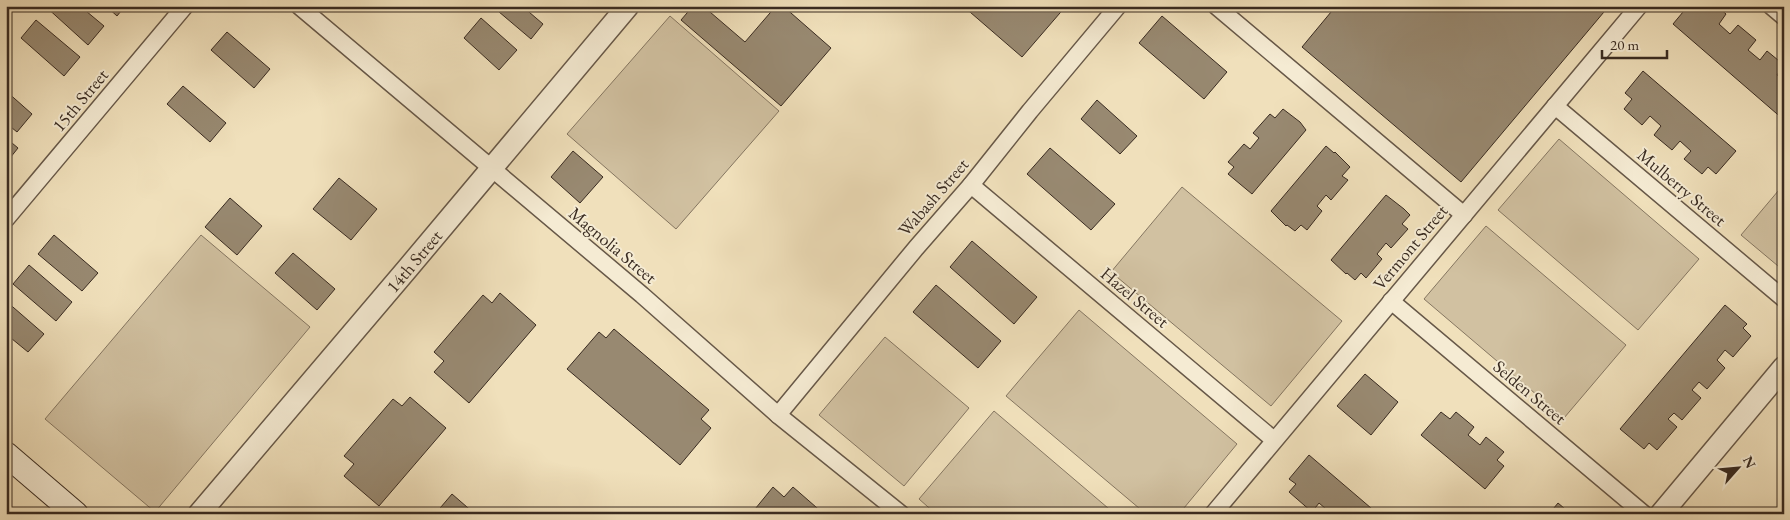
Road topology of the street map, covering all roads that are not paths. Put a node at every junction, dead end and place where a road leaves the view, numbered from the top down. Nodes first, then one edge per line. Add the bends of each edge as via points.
1 (184, 6) edge
2 (299, 6) edge
3 (628, 6) edge
4 (1118, 6) edge
5 (1216, 6) edge
6 (1638, 6) edge
7 (1771, 6) edge
8 (1784, 17) edge
9 (1555, 106) junction
10 (491, 169) junction
11 (971, 185) junction
12 (1464, 215) junction
13 (6, 219) edge
14 (1784, 299) edge
15 (1391, 301) junction
16 (1784, 367) edge
17 (778, 415) junction
18 (1274, 440) junction
19 (6, 454) edge
20 (1222, 510) edge
21 (76, 514) edge
22 (198, 514) edge
23 (901, 514) edge
24 (1644, 514) edge
25 (1661, 514) edge

1 - 13 street, 15th Street
2 - 10 street, Magnolia Street
3 - 10 street, 14th Street
4 - 11 street, Wabash Street
5 - 12 street
6 - 9 street, Vermont Street
7 - 8 street
9 - 12 street, Vermont Street
9 - 14 street, Mulberry Street
10 - 17 street, Magnolia Street via 642,295
10 - 22 street, 14th Street
11 - 17 street, Wabash Street
11 - 18 street, Hazel Street
12 - 15 street, Vermont Street
15 - 18 street, Vermont Street
15 - 24 street, Selden Street
16 - 25 street
17 - 23 street, Magnolia Street
18 - 20 street, Vermont Street
19 - 21 main road

